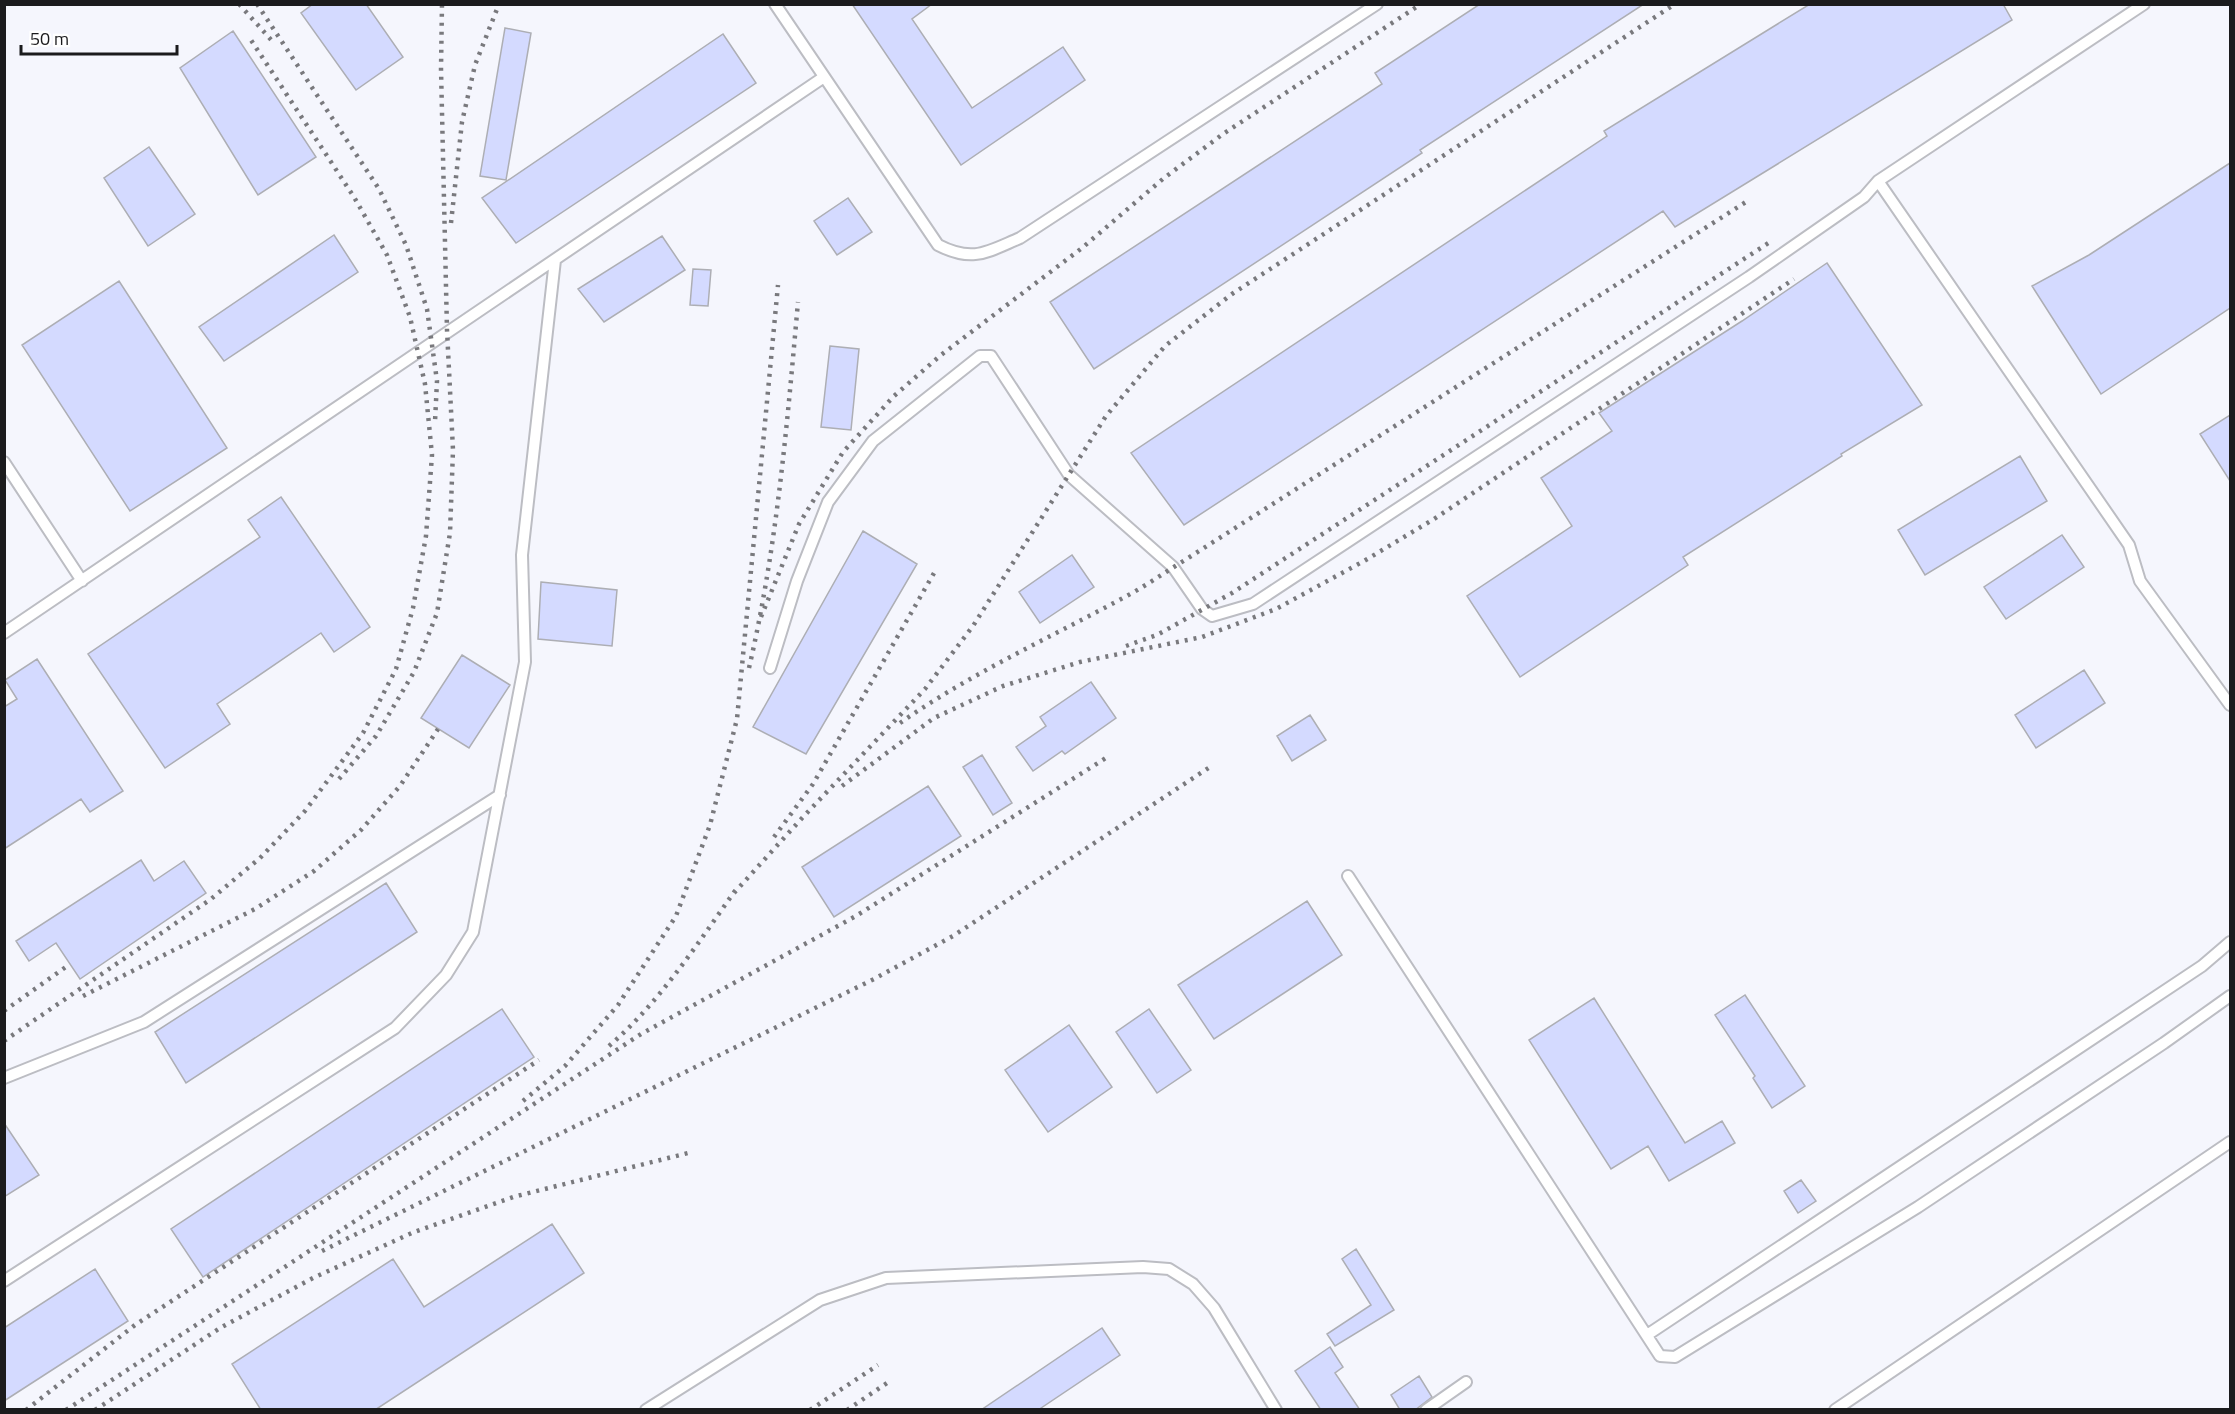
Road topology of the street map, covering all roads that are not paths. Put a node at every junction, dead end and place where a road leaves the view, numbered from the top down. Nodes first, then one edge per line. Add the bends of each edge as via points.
1 (775, 4) edge
2 (1377, 4) edge
3 (2144, 4) edge
4 (824, 77) junction
5 (1878, 181) junction
6 (555, 260) junction
7 (4, 462) edge
8 (82, 581) junction
9 (4, 633) edge
10 (770, 668) dead end
11 (2230, 705) edge
12 (500, 795) junction
13 (1348, 876) dead end
14 (2230, 942) edge
15 (2230, 996) edge
16 (4, 1078) edge
17 (2230, 1142) edge
18 (4, 1281) edge
19 (1647, 1335) junction
20 (1466, 1382) dead end
21 (646, 1410) edge
22 (1276, 1410) edge
23 (1426, 1410) edge
24 (1835, 1410) edge

1 - 4 lane
2 - 4 lane via 1020,238 981,255 955,254 938,245
3 - 5 lane
4 - 6 lane
5 - 10 lane via 1864,197 1749,277 1263,598 1212,616 1202,609 1173,567 1069,475 991,356 980,356 873,441 828,502 797,581
5 - 11 lane via 2129,545 2140,581
6 - 8 lane
6 - 12 lane via 522,555 525,662
7 - 8 lane
8 - 9 lane
12 - 16 lane via 144,1022
12 - 18 lane via 473,932 446,975 395,1028
13 - 19 lane
14 - 19 lane via 2202,966
15 - 19 lane via 1918,1207 1675,1358 1660,1356
17 - 24 lane
20 - 23 lane
21 - 22 lane via 820,1300 886,1278 1143,1268 1169,1269 1193,1284 1214,1308

